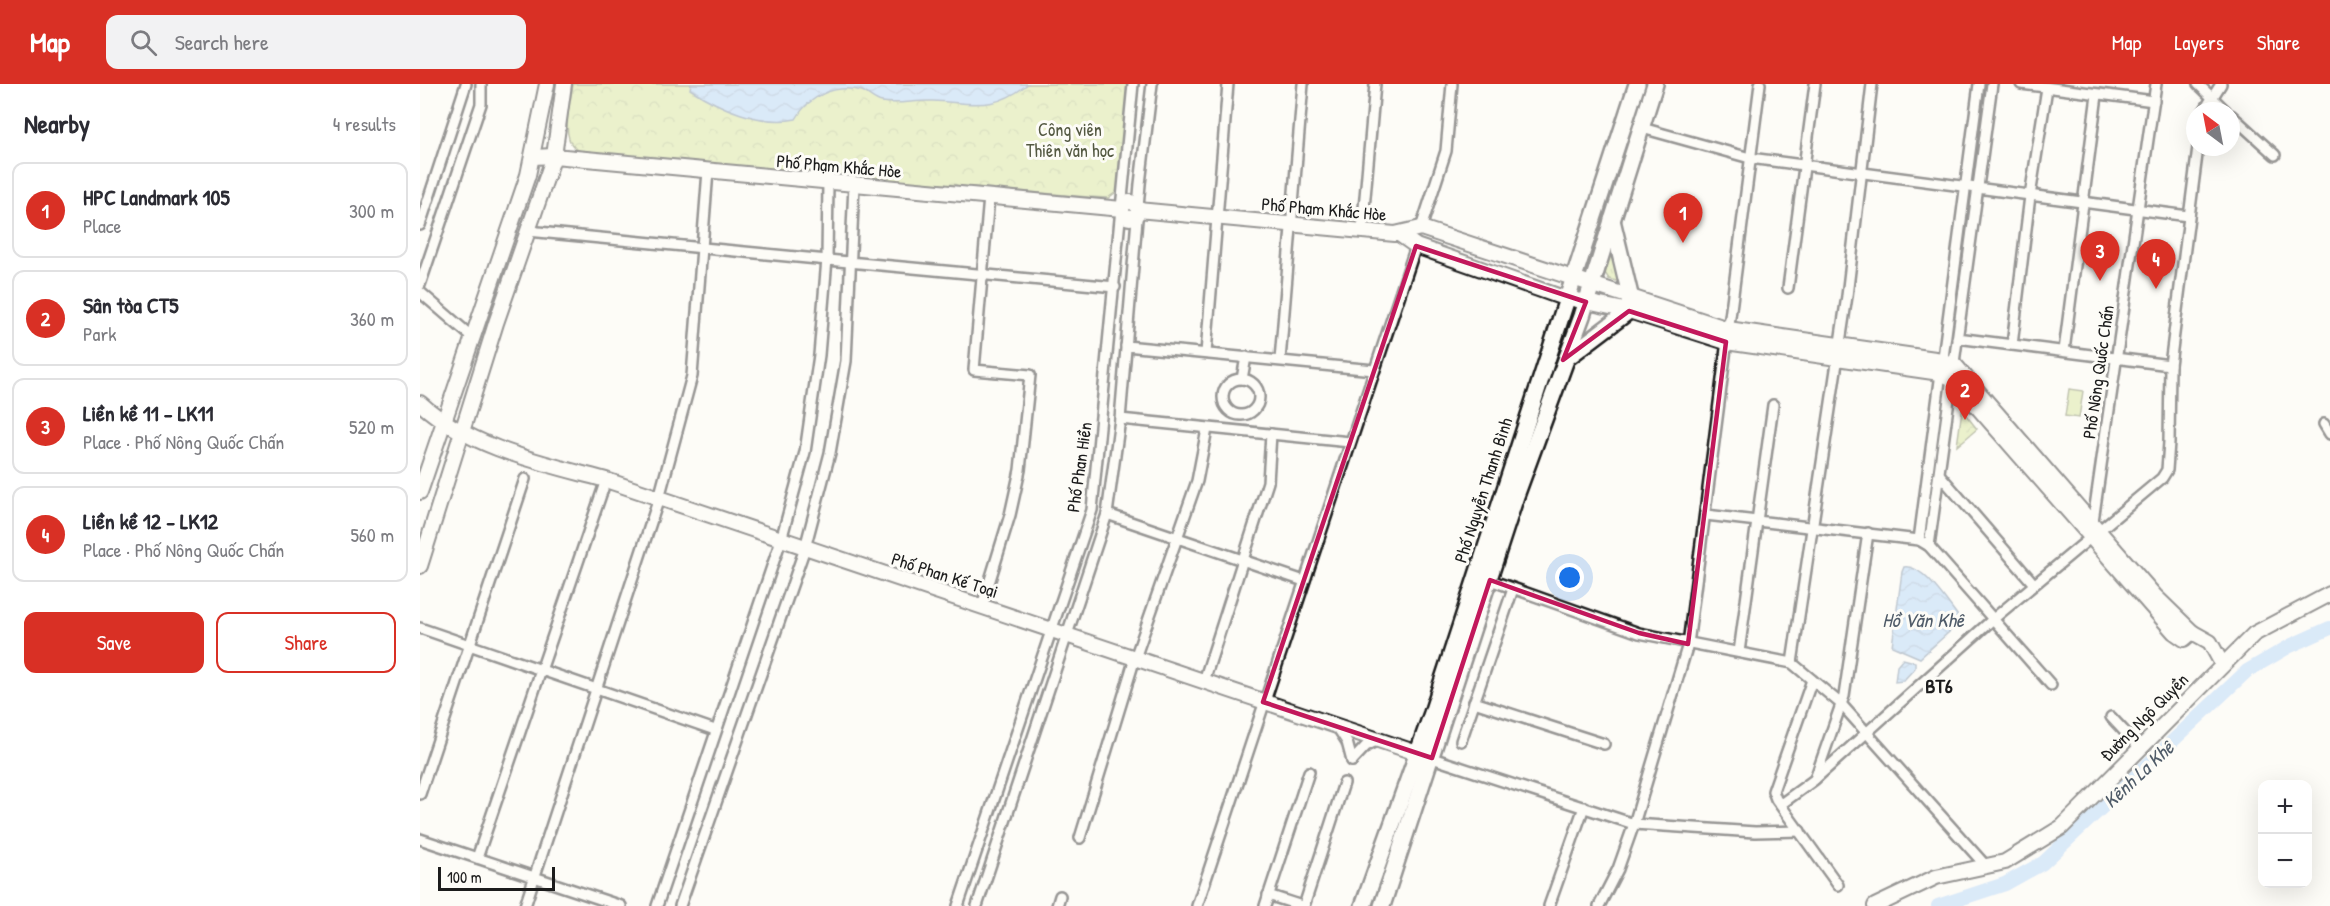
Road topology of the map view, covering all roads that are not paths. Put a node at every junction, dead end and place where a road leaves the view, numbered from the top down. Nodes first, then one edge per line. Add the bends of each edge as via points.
1 (466, 84) edge
2 (481, 84) edge
3 (547, 84) edge
4 (564, 84) edge
5 (1133, 84) edge
6 (1152, 84) edge
7 (1228, 84) edge
8 (1303, 84) edge
9 (1375, 84) edge
10 (1452, 84) edge
11 (1637, 84) edge
12 (1655, 84) edge
13 (1760, 84) edge
14 (1815, 84) edge
15 (1872, 84) edge
16 (1979, 84) edge
17 (1992, 84) edge
18 (2021, 84) edge
19 (2156, 84) edge
20 (2198, 84) edge
21 (2221, 84) edge
22 (2047, 88) junction
23 (2097, 95) junction
24 (2211, 98) junction
25 (2154, 101) junction
26 (2209, 102) edge
27 (2216, 102) edge
28 (2240, 123) edge
29 (1642, 128) junction
30 (2275, 155) dead end
31 (554, 156) junction
32 (2197, 156) edge
33 (533, 157) junction
34 (1750, 158) junction
35 (1803, 166) junction
36 (708, 171) junction
37 (1861, 174) junction
38 (828, 183) junction
39 (854, 185) junction
40 (1966, 186) junction
41 (1979, 188) junction
42 (2030, 196) junction
43 (989, 197) junction
44 (2083, 202) junction
45 (1122, 209) junction
46 (2139, 209) junction
47 (1138, 210) junction
48 (2188, 216) junction
49 (1219, 218) junction
50 (1612, 220) junction
51 (1291, 224) junction
52 (420, 225) edge
53 (1421, 228) junction
54 (528, 231) junction
55 (1362, 231) junction
56 (1400, 234) junction
57 (1416, 246) junction
58 (702, 247) junction
59 (827, 259) junction
60 (852, 262) junction
61 (981, 277) junction
62 (1573, 279) junction
63 (1592, 284) junction
64 (420, 285) edge
65 (1115, 287) junction
66 (1788, 288) dead end
67 (420, 292) edge
68 (1630, 295) junction
69 (1567, 299) junction
70 (1586, 302) junction
71 (1629, 311) junction
72 (1727, 336) junction
73 (472, 337) junction
74 (1957, 338) junction
75 (2012, 345) junction
76 (1126, 346) junction
77 (1838, 351) junction
78 (2064, 351) junction
79 (1206, 353) junction
80 (1245, 357) junction
81 (2116, 358) junction
82 (1280, 360) junction
83 (1565, 360) junction
84 (2170, 365) junction
85 (1947, 369) junction
86 (1374, 370) junction
87 (1242, 379) junction
88 (420, 403) edge
89 (1773, 405) dead end
90 (1238, 414) junction
91 (1120, 419) junction
92 (442, 422) junction
93 (2324, 424) dead end
94 (1207, 429) junction
95 (1239, 431) junction
96 (462, 433) junction
97 (1271, 434) junction
98 (2330, 434) edge
99 (1350, 442) junction
100 (1939, 474) junction
101 (525, 479) dead end
102 (606, 480) junction
103 (420, 492) edge
104 (658, 498) junction
105 (1107, 514) junction
106 (1706, 515) junction
107 (1755, 520) junction
108 (1814, 527) junction
109 (2095, 529) junction
110 (1868, 533) junction
111 (1175, 538) junction
112 (782, 540) junction
113 (1919, 540) junction
114 (1929, 546) junction
115 (805, 548) junction
116 (1244, 561) junction
117 (420, 566) edge
118 (1490, 580) junction
119 (1304, 581) junction
120 (2034, 584) junction
121 (1513, 589) junction
122 (2330, 594) edge
123 (982, 606) junction
124 (1992, 620) junction
125 (420, 628) edge
126 (1050, 630) junction
127 (1067, 636) junction
128 (1688, 644) junction
129 (469, 645) junction
130 (1739, 652) junction
131 (1135, 658) junction
132 (1792, 663) junction
133 (2222, 664) junction
134 (541, 669) junction
135 (1812, 680) junction
136 (1204, 681) junction
137 (2051, 685) dead end
138 (596, 688) junction
139 (1263, 702) junction
140 (1474, 702) junction
141 (1841, 704) junction
142 (2111, 717) dead end
143 (1337, 726) junction
144 (715, 730) junction
145 (1866, 734) junction
146 (1378, 740) junction
147 (1461, 741) dead end
148 (1604, 744) dead end
149 (2139, 747) junction
150 (1417, 752) junction
151 (1432, 758) junction
152 (1309, 772) dead end
153 (1814, 780) junction
154 (1344, 783) dead end
155 (420, 794) edge
156 (1781, 804) junction
157 (1584, 807) junction
158 (1634, 824) junction
159 (1800, 831) junction
160 (1080, 838) dead end
161 (420, 839) edge
162 (477, 858) junction
163 (1985, 865) junction
164 (535, 877) junction
165 (1838, 885) dead end
166 (1268, 895) junction
167 (1060, 896) dead end
168 (525, 906) edge
169 (621, 906) edge
170 (657, 906) edge
171 (680, 906) edge
172 (958, 906) edge
173 (977, 906) edge
174 (1057, 906) edge
175 (1197, 906) edge
176 (1265, 906) edge
177 (1303, 906) edge
178 (1363, 906) edge
179 (1382, 906) edge
180 (1549, 906) edge
181 (1599, 906) edge
182 (1875, 906) edge

1 - 52 street
2 - 64 street via 481,104
3 - 33 street
4 - 31 street
5 - 45 street, Phố Phan Hiền
6 - 47 street, Phố Phan Hiền
7 - 49 street
8 - 51 street
9 - 55 street
10 - 53 street via 1446,151
11 - 62 main road, Phố Nguyễn Thanh Bình
12 - 29 main road, Phố Nguyễn Thanh Bình
13 - 34 street
14 - 35 street
15 - 37 street
16 - 40 street
17 - 41 street
18 - 22 street
19 - 25 street, Phố Nông Quốc Chấn
20 - 24 street
21 - 24 street
22 - 23 street
22 - 42 street
23 - 25 street
23 - 44 street
24 - 26 street
24 - 27 street
25 - 46 street, Phố Nông Quốc Chấn
28 - 30 street
29 - 34 street
29 - 50 main road, Phố Nguyễn Thanh Bình
31 - 33 street, Phố Phạm Khắc Hòe
31 - 36 street, Phố Phạm Khắc Hòe
31 - 54 street
32 - 48 street
33 - 73 street
34 - 35 street
34 - 72 street
35 - 37 street
35 - 66 street
36 - 38 street, Phố Phạm Khắc Hòe
36 - 58 street
37 - 40 street
37 - 77 street
38 - 39 street, Phố Phạm Khắc Hòe
38 - 59 street
39 - 43 street, Phố Phạm Khắc Hòe
39 - 60 street
40 - 41 street
40 - 85 street
41 - 42 street
41 - 74 street
42 - 44 street
42 - 75 street
43 - 45 street, Phố Phạm Khắc Hòe
43 - 61 street
44 - 46 street
44 - 78 street
45 - 47 street, Phố Phạm Khắc Hòe via 1129,218
45 - 65 street, Phố Phan Hiền
46 - 48 street
46 - 81 street, Phố Nông Quốc Chấn
47 - 49 street, Phố Phạm Khắc Hòe
47 - 76 street, Phố Phan Hiền
48 - 84 street
49 - 51 street, Phố Phạm Khắc Hòe
49 - 79 street
50 - 63 main road, Phố Nguyễn Thanh Bình
50 - 68 main road
51 - 55 street, Phố Phạm Khắc Hòe
51 - 82 street
53 - 56 street, Phố Phạm Khắc Hòe
53 - 57 street
53 - 62 street
54 - 58 street
54 - 96 street
55 - 56 street, Phố Phạm Khắc Hòe
56 - 57 street, Phố Phạm Khắc Hòe
57 - 69 street, Phố Phạm Khắc Hòe
57 - 86 street
58 - 59 street
58 - 104 street via 692,376
59 - 60 street
59 - 112 street via 806,452
60 - 61 street
60 - 115 street via 846,361 830,453
61 - 65 street
61 - 123 street via 974,370 1030,375 1020,470
62 - 63 street
62 - 69 main road, Phố Nguyễn Thanh Bình
63 - 68 street
63 - 70 main road, Phố Nguyễn Thanh Bình
65 - 126 street, Phố Phan Hiền via 1092,510
67 - 73 street
68 - 71 main road
68 - 72 street
69 - 70 street, Phố Phạm Khắc Hòe
69 - 150 main road, Phố Nguyễn Thanh Bình
70 - 71 street, Phố Phạm Khắc Hòe
70 - 83 main road, Phố Nguyễn Thanh Bình
71 - 72 street, Phố Phạm Khắc Hòe
71 - 83 main road
72 - 77 street
72 - 106 street
73 - 92 street
74 - 75 street
74 - 85 street
75 - 78 street
76 - 79 street
76 - 91 street, Phố Phan Hiền
77 - 85 street
77 - 108 street
78 - 81 street
79 - 80 street
80 - 82 street
80 - 87 street
81 - 84 street
81 - 109 street, Phố Nông Quốc Chấn
82 - 86 street
83 - 118 main road, Phố Nguyễn Thanh Bình
84 - 109 street via 2167,470 2162,478
85 - 100 street
85 - 109 street
85 - 113 street
86 - 99 street
87 - 90 street via 1226,385 1222,396 1225,407
87 - 90 street via 1256,386 1259,397 1255,408 1246,415
88 - 92 street, Phố Phan Kế Toại
89 - 107 street
90 - 95 street
91 - 94 street
91 - 105 street, Phố Phan Hiền
92 - 96 street, Phố Phan Kế Toại
92 - 103 street
93 - 98 street
94 - 95 street
94 - 111 street via 1197,481
95 - 97 street
96 - 102 street, Phố Phan Kế Toại
96 - 117 street
97 - 99 street
97 - 116 street via 1268,482
99 - 119 street
100 - 114 street
100 - 120 street
101 - 129 street
102 - 104 street, Phố Phan Kế Toại
102 - 134 street
104 - 112 street, Phố Phan Kế Toại
104 - 138 street
105 - 111 street
105 - 127 street, Phố Phan Hiền
106 - 107 street
106 - 128 street
107 - 108 street
107 - 130 street
108 - 110 street
108 - 132 street
109 - 120 street
109 - 133 street via 2168,610 2192,633 2210,642
110 - 113 street
110 - 141 street
111 - 116 street
111 - 131 street
112 - 115 street, Phố Phan Kế Toại
112 - 144 street
113 - 114 street
114 - 124 street
115 - 123 street, Phố Phan Kế Toại
115 - 171 street
116 - 119 street
116 - 136 street
118 - 121 street
118 - 151 main road, Phố Nguyễn Thanh Bình
119 - 139 street
120 - 124 street
121 - 128 street via 1639,633
121 - 140 street
122 - 133 street, Đường Ngô Quyền via 2254,634
123 - 126 street, Phố Phan Kế Toại
124 - 137 street
124 - 145 street
125 - 129 street
126 - 127 street, Phố Phan Kế Toại
126 - 172 street, Phố Phan Hiền
127 - 131 street, Phố Phan Kế Toại
127 - 173 street, Phố Phan Hiền
128 - 130 street
128 - 158 street
129 - 134 street
129 - 155 street
130 - 132 street
131 - 136 street, Phố Phan Kế Toại
131 - 160 street
132 - 135 street
133 - 149 street, Đường Ngô Quyền
134 - 138 street
134 - 162 street
135 - 141 street
135 - 156 street via 1773,791
136 - 139 street, Phố Phan Kế Toại
138 - 144 street
138 - 164 street
139 - 143 street, Phố Phan Kế Toại
139 - 175 street
140 - 147 street
140 - 148 street
141 - 145 street
141 - 153 street
142 - 149 street
143 - 146 street, Phố Phan Kế Toại
143 - 146 street via 1352,761 1365,746
144 - 170 street
145 - 153 street
145 - 163 street
146 - 150 street, Phố Phan Kế Toại
149 - 163 street, Đường Ngô Quyền via 2062,827 2005,862
150 - 151 street, Phố Phan Kế Toại
150 - 178 main road, Phố Nguyễn Thanh Bình
151 - 157 street
151 - 179 main road, Phố Nguyễn Thanh Bình
152 - 166 street
153 - 156 street
154 - 177 street
156 - 159 street
157 - 158 street
157 - 180 street
158 - 159 street
158 - 181 street
159 - 165 street
161 - 162 street
162 - 164 street
163 - 182 street, Đường Ngô Quyền via 1936,877
164 - 168 street
164 - 169 street
166 - 176 street
166 - 177 street
167 - 174 street

